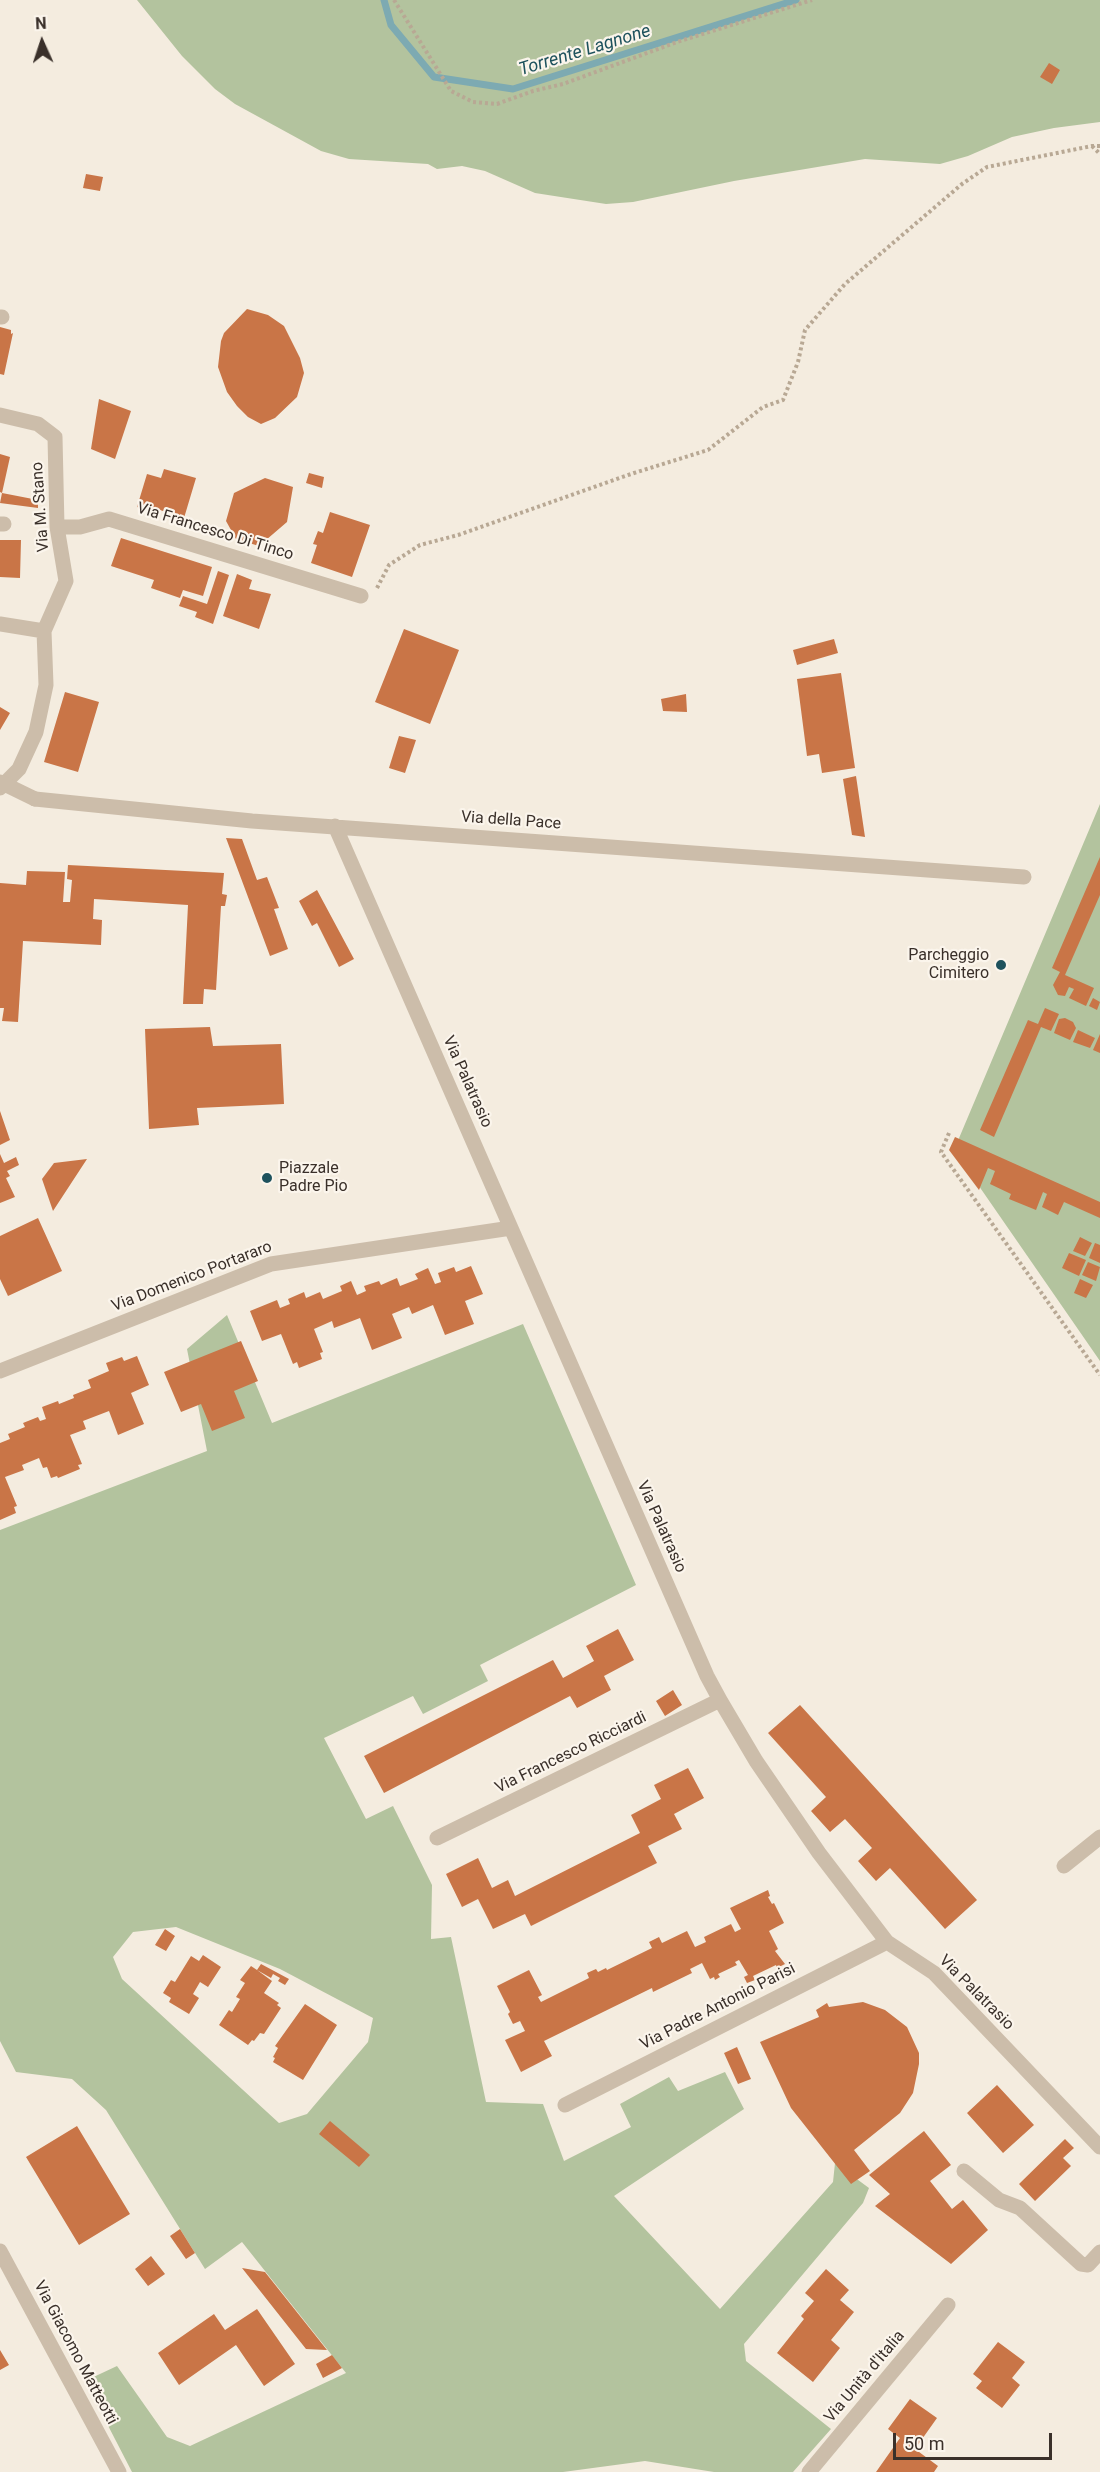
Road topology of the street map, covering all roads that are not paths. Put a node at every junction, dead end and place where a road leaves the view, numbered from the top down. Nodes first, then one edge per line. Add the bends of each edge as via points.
1 (0, 416) edge
2 (57, 527) junction
3 (361, 596) road end
4 (0, 624) edge
5 (44, 631) junction
6 (0, 782) edge
7 (0, 788) edge
8 (335, 826) junction
9 (1024, 877) dead end
10 (511, 1228) junction
11 (0, 1371) edge
12 (720, 1700) junction
13 (1100, 1837) edge
14 (436, 1838) dead end
15 (1064, 1866) dead end
16 (887, 1942) junction
17 (565, 2105) dead end
18 (1100, 2147) edge
19 (964, 2171) dead end
20 (0, 2251) edge
21 (1100, 2252) edge
22 (948, 2305) dead end
23 (119, 2472) edge
24 (809, 2472) edge

1 - 2 street, Via M. Stano via 38,424 55,437
2 - 3 street, Via Francesco Di Tinco via 80,527 109,519
2 - 5 street, Via M. Stano via 66,580
4 - 5 street
5 - 7 street via 46,685 36,732 19,769
6 - 8 street, Via della Pace, bridge via 34,799
8 - 9 street, Via della Pace
8 - 10 street, Via Palatrasio
10 - 11 street, Via Domenico Portararo via 271,1264
10 - 12 street, Via Palatrasio
12 - 14 street, Via Francesco Ricciardi
12 - 16 street, Via Palatrasio via 813,1844
13 - 15 street
16 - 17 street, Via Padre Antonio Parisi
16 - 18 street, Via Palatrasio via 934,1973
19 - 21 street via 999,2200 1020,2208 1081,2264 1088,2265
20 - 23 street, Via Giacomo Matteotti
22 - 24 street, Via Unità d'Italia

